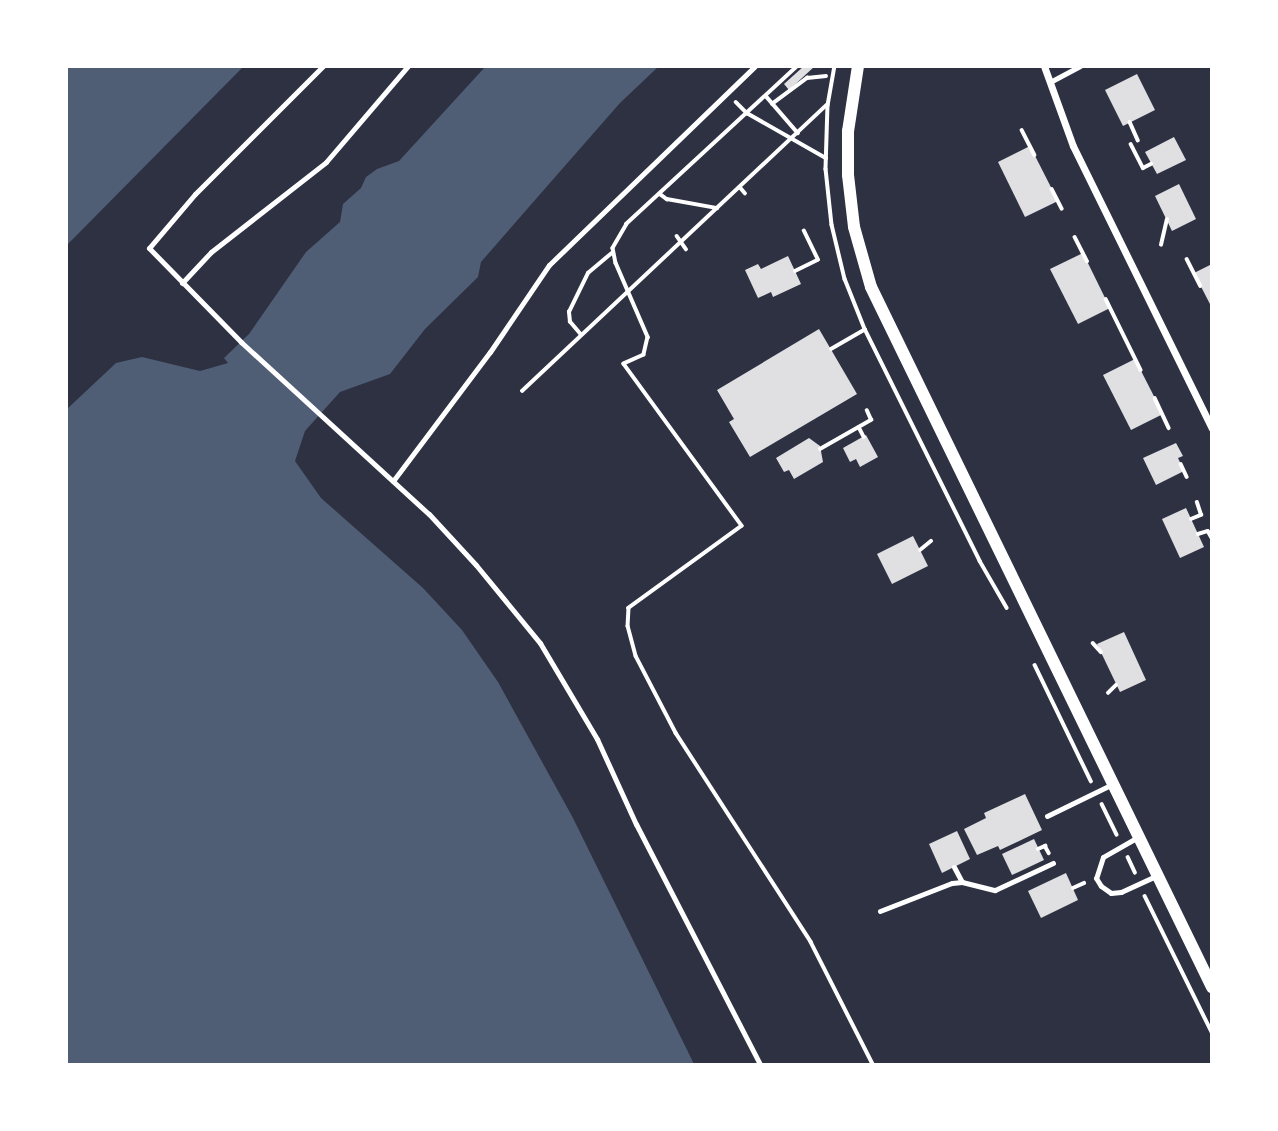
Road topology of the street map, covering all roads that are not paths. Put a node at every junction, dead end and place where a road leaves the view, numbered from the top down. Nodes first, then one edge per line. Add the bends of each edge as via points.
1 (323, 66) edge
2 (408, 66) edge
3 (755, 66) edge
4 (858, 66) edge
5 (1044, 66) edge
6 (1080, 66) edge
7 (1050, 82) junction
8 (182, 282) junction
9 (1212, 429) edge
10 (393, 481) junction
11 (1113, 784) junction
12 (1047, 816) dead end
13 (1139, 836) junction
14 (1053, 863) dead end
15 (954, 867) dead end
16 (1158, 874) junction
17 (961, 882) junction
18 (880, 911) dead end
19 (1212, 987) edge
20 (760, 1065) edge

1 - 8 lane via 195,194 149,248
2 - 8 lane via 326,162 211,252
3 - 10 lane via 549,265
4 - 11 street via 849,119 848,175 852,215 868,279
5 - 7 street
6 - 7 lane
7 - 9 street via 1073,146
8 - 10 lane
10 - 20 lane via 476,565 556,668 597,739
11 - 12 lane
11 - 13 street
13 - 16 street
13 - 16 lane via 1103,856 1096,878 1111,893
14 - 17 lane via 995,890
15 - 17 lane
16 - 19 street
17 - 18 lane

